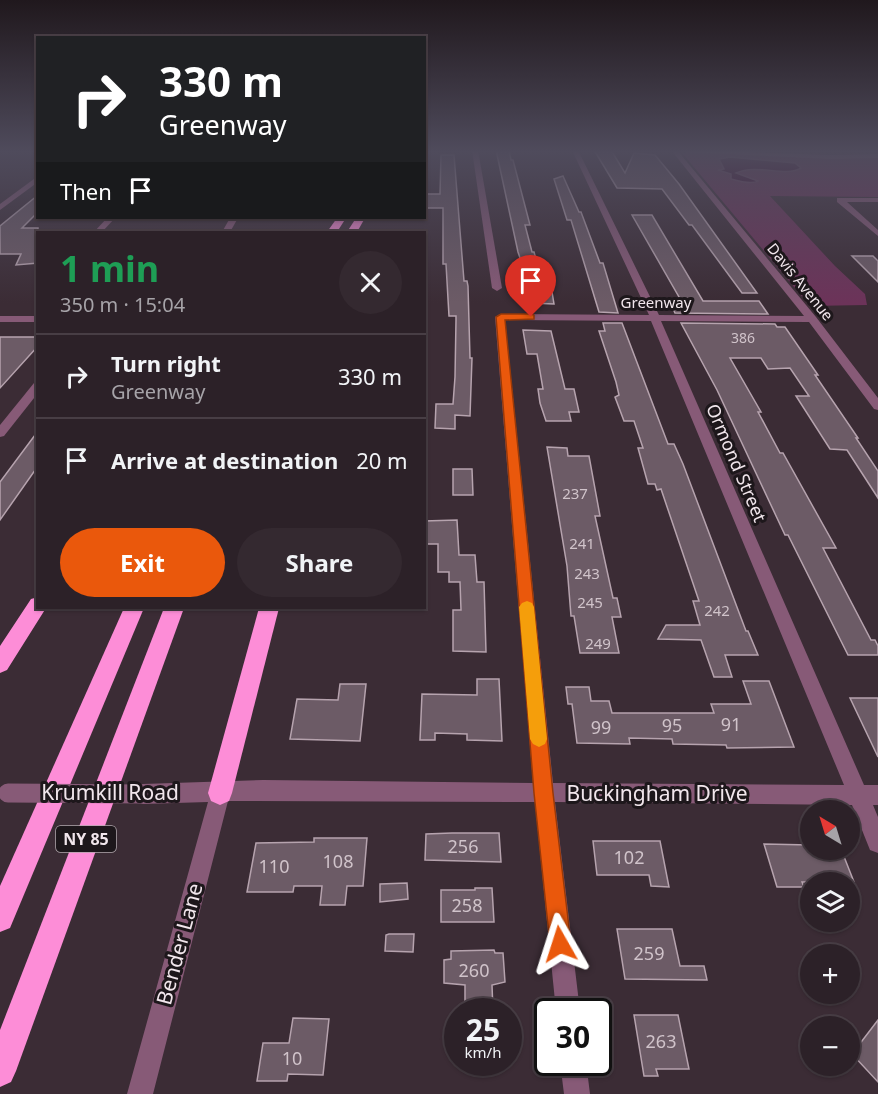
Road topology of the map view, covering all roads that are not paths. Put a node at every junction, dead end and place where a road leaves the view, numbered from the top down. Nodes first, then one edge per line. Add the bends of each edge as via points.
1 (483, 201) edge
2 (599, 201) edge
3 (716, 201) edge
4 (841, 201) edge
5 (110, 219) edge
6 (99, 231) edge
7 (878, 234) edge
8 (497, 288) dead end
9 (655, 318) junction
10 (0, 319) edge
11 (36, 319) edge
12 (812, 319) junction
13 (36, 388) edge
14 (878, 406) edge
15 (0, 433) edge
16 (36, 607) edge
17 (134, 609) edge
18 (174, 609) edge
19 (269, 609) edge
20 (0, 664) edge
21 (4, 793) edge
22 (220, 793) junction
23 (544, 793) junction
24 (868, 794) edge
25 (878, 842) edge
26 (0, 918) edge
27 (567, 998) edge
28 (0, 1071) edge
29 (575, 1076) edge
30 (140, 1094) edge
31 (577, 1094) edge

1 - 8 street
2 - 9 street, Ormond Street
3 - 12 street, Davis Avenue
4 - 7 street
5 - 6 street
9 - 12 street, Greenway
9 - 23 street, Greenway via 501,317
9 - 24 street, Ormond Street
10 - 11 street
12 - 14 street, Davis Avenue
13 - 15 street
16 - 20 highway
17 - 26 highway, NY 85
18 - 28 highway, NY 85
19 - 22 highway
21 - 22 street, Krumkill Road, bridge
22 - 23 street, Buckingham Drive
22 - 30 street, Bender Lane
23 - 24 street, Buckingham Drive
23 - 27 street
24 - 25 street, Ormond Street
29 - 31 street

